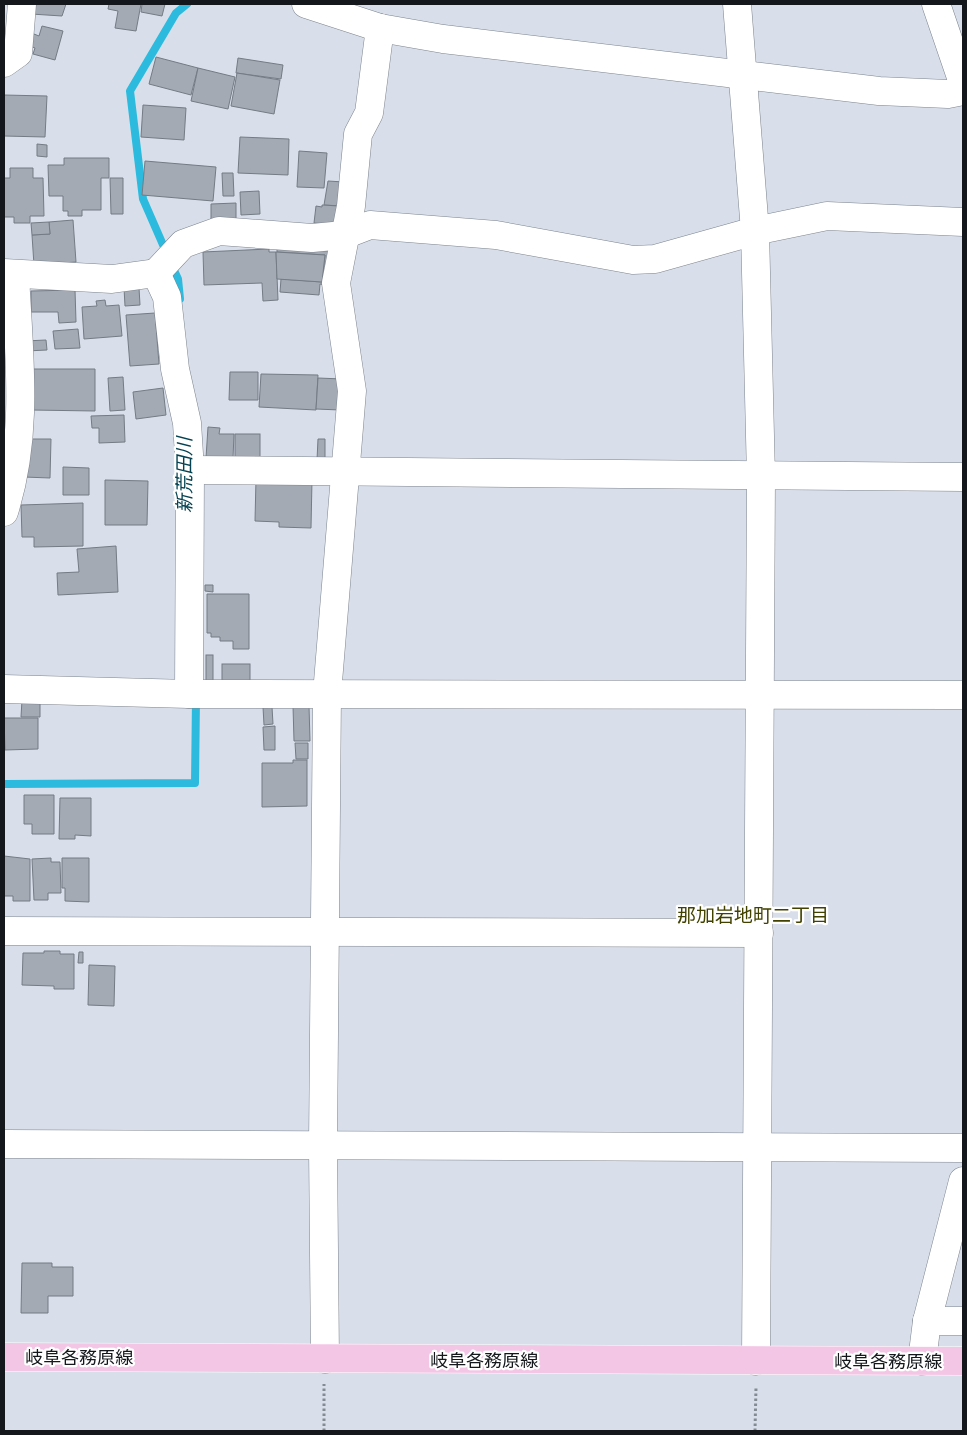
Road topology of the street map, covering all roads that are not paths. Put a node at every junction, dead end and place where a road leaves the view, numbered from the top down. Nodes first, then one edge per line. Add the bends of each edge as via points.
1 (22, 4) edge
2 (306, 4) edge
3 (737, 4) edge
4 (936, 4) edge
5 (335, 8) edge
6 (380, 28) junction
7 (4, 63) edge
8 (743, 76) junction
9 (963, 83) edge
10 (963, 91) edge
11 (963, 222) edge
12 (755, 231) junction
13 (344, 235) junction
14 (157, 273) junction
15 (10, 274) edge
16 (200, 470) junction
17 (345, 472) junction
18 (760, 477) junction
19 (963, 477) edge
20 (4, 512) edge
21 (4, 689) edge
22 (197, 694) junction
23 (327, 694) junction
24 (759, 695) junction
25 (963, 695) edge
26 (4, 931) edge
27 (324, 932) junction
28 (759, 933) junction
29 (4, 1144) edge
30 (323, 1146) junction
31 (758, 1148) junction
32 (963, 1148) edge
33 (963, 1181) edge
34 (927, 1321) junction
35 (963, 1321) edge
36 (4, 1356) edge
37 (325, 1358) junction
38 (756, 1361) junction
39 (922, 1361) junction
40 (963, 1361) edge

1 - 7 street via 18,53
2 - 5 street
3 - 8 street
4 - 9 street
5 - 6 street
6 - 8 street via 443,39
6 - 13 street via 369,113 358,134 351,206
8 - 10 street via 879,91 948,94
8 - 12 street
11 - 12 street via 826,216
12 - 13 street via 655,259 632,260 496,235 370,225
12 - 18 street
13 - 14 street via 312,238 219,231 181,246
13 - 17 street via 336,283 352,391
14 - 15 street via 112,279
14 - 16 street via 167,297 175,369
15 - 20 street via 22,418 13,483
16 - 17 street
16 - 22 street
17 - 18 street
17 - 23 street
18 - 19 street
18 - 24 street
21 - 22 street
22 - 23 street
23 - 24 street
23 - 27 street
24 - 25 street
24 - 28 street
26 - 27 street
27 - 28 street
27 - 30 street
28 - 31 street
29 - 30 street
30 - 31 street
30 - 37 street
31 - 32 street
31 - 38 street
33 - 34 street
34 - 35 street
34 - 39 street
36 - 37 main road, 岐阜各務原線
37 - 38 main road, 岐阜各務原線
38 - 39 main road, 岐阜各務原線
39 - 40 main road, 岐阜各務原線

